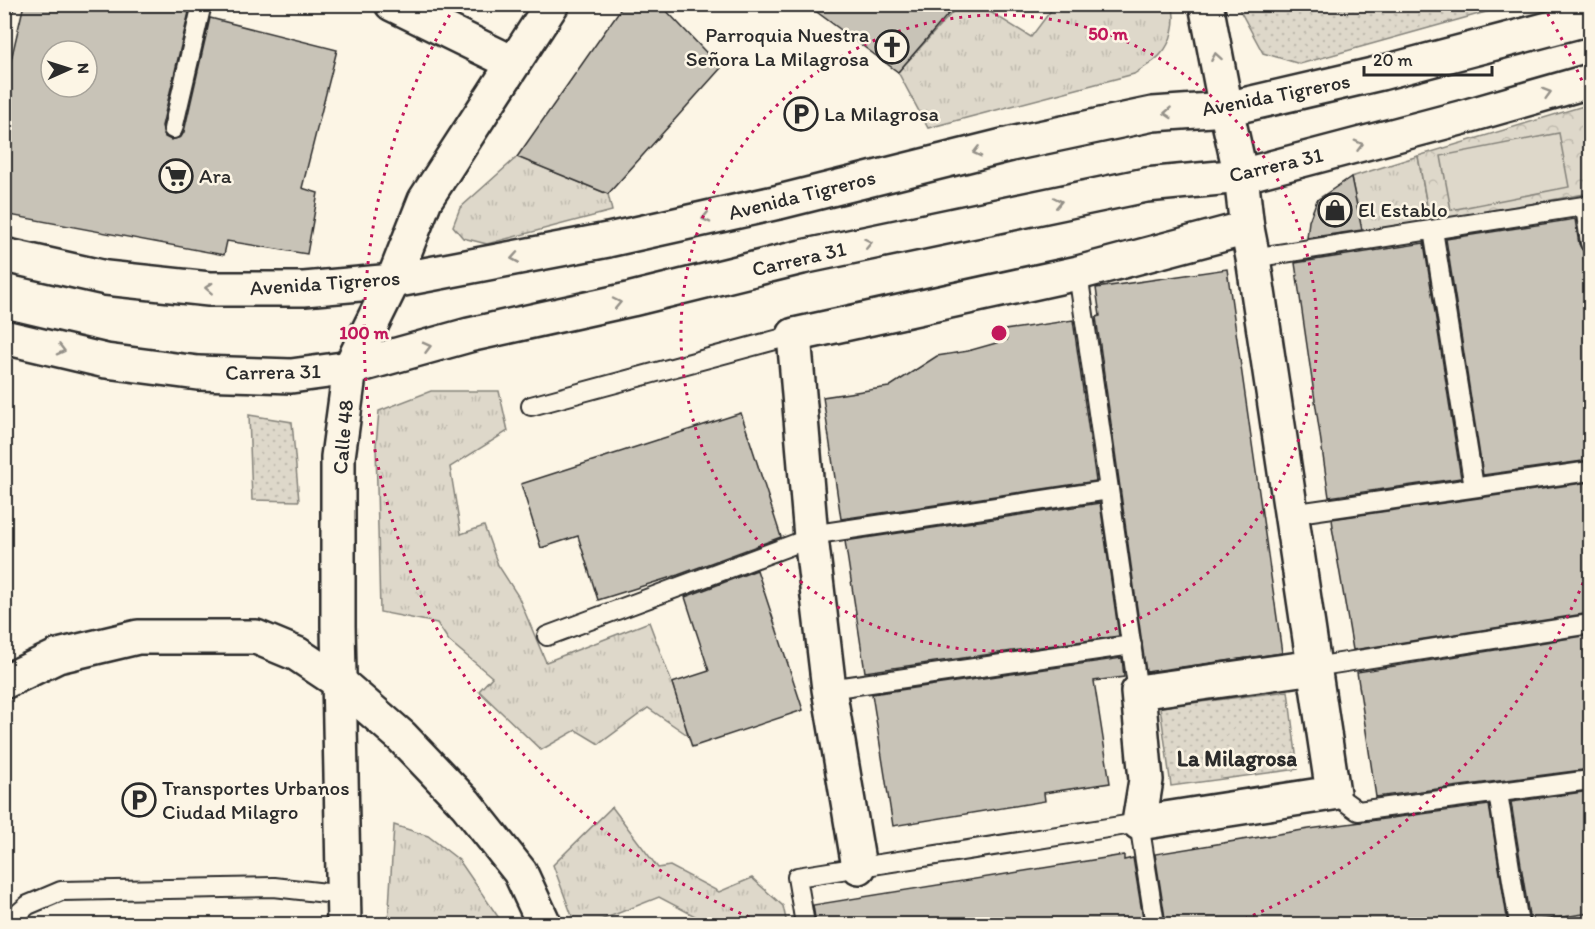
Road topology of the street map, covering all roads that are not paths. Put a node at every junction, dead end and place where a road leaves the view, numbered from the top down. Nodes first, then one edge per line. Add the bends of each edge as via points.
1 (202, 4) edge
2 (392, 4) edge
3 (552, 4) edge
4 (1206, 4) edge
5 (1590, 18) edge
6 (513, 63) junction
7 (1590, 81) edge
8 (1226, 109) junction
9 (173, 129) dead end
10 (1241, 176) junction
11 (1588, 206) edge
12 (1433, 230) junction
13 (1250, 243) junction
14 (1590, 243) edge
15 (4, 255) edge
16 (1078, 273) junction
17 (393, 280) junction
18 (794, 335) junction
19 (4, 337) edge
20 (350, 368) junction
21 (531, 406) dead end
22 (1590, 471) edge
23 (1474, 487) junction
24 (1109, 490) junction
25 (1292, 514) junction
26 (811, 537) junction
27 (1590, 624) edge
28 (547, 636) dead end
29 (1132, 645) junction
30 (1314, 667) junction
31 (4, 682) edge
32 (339, 682) junction
33 (829, 689) junction
34 (1138, 692) junction
35 (1590, 780) edge
36 (1498, 793) junction
37 (1333, 794) junction
38 (1139, 823) junction
39 (859, 867) junction
40 (344, 910) edge
41 (6, 924) edge
42 (543, 924) edge
43 (805, 924) edge
44 (1155, 924) edge
45 (1519, 924) edge

1 - 9 lane
2 - 6 street
3 - 6 street, Calle 48
8 -> 4 street
5 - 8 street, Avenida Tigreros via 1381,74
6 - 17 street, Calle 48 via 425,200
10 -> 7 street, Carrera 31
8 - 10 street
8 -> 17 street, Avenida Tigreros via 1153,114 608,240
10 - 13 street
20 -> 10 street, Carrera 31 via 469,335 802,257 1146,185
11 - 12 lane
11 - 14 lane
12 - 13 lane
12 - 23 lane
13 - 16 street
13 - 25 street
17 -> 15 street, Avenida Tigreros via 304,289 209,289 106,278
16 - 18 street
16 - 24 lane
17 - 20 street, Calle 48
18 - 21 lane
18 - 26 street
19 -> 20 street, Carrera 31 via 106,361 198,373 291,376
20 - 32 street, Calle 48 via 338,457
22 - 23 lane
23 - 25 lane
24 - 26 lane
24 - 29 lane
25 - 30 street
26 - 28 lane
26 - 33 street
27 - 30 lane
29 - 33 lane
29 - 34 lane
30 - 34 street
30 - 37 street
31 - 32 street via 58,656 138,637 256,637 297,654
32 - 40 street, Calle 48
32 - 42 street via 401,736 466,804 520,872
33 - 39 street
34 - 38 street via 1146,780
35 - 36 lane
36 - 37 lane via 1358,811
36 - 45 lane
37 - 38 street
38 - 39 lane
38 - 44 lane
39 - 43 lane via 797,877
40 - 41 lane via 274,887 62,891 28,905

